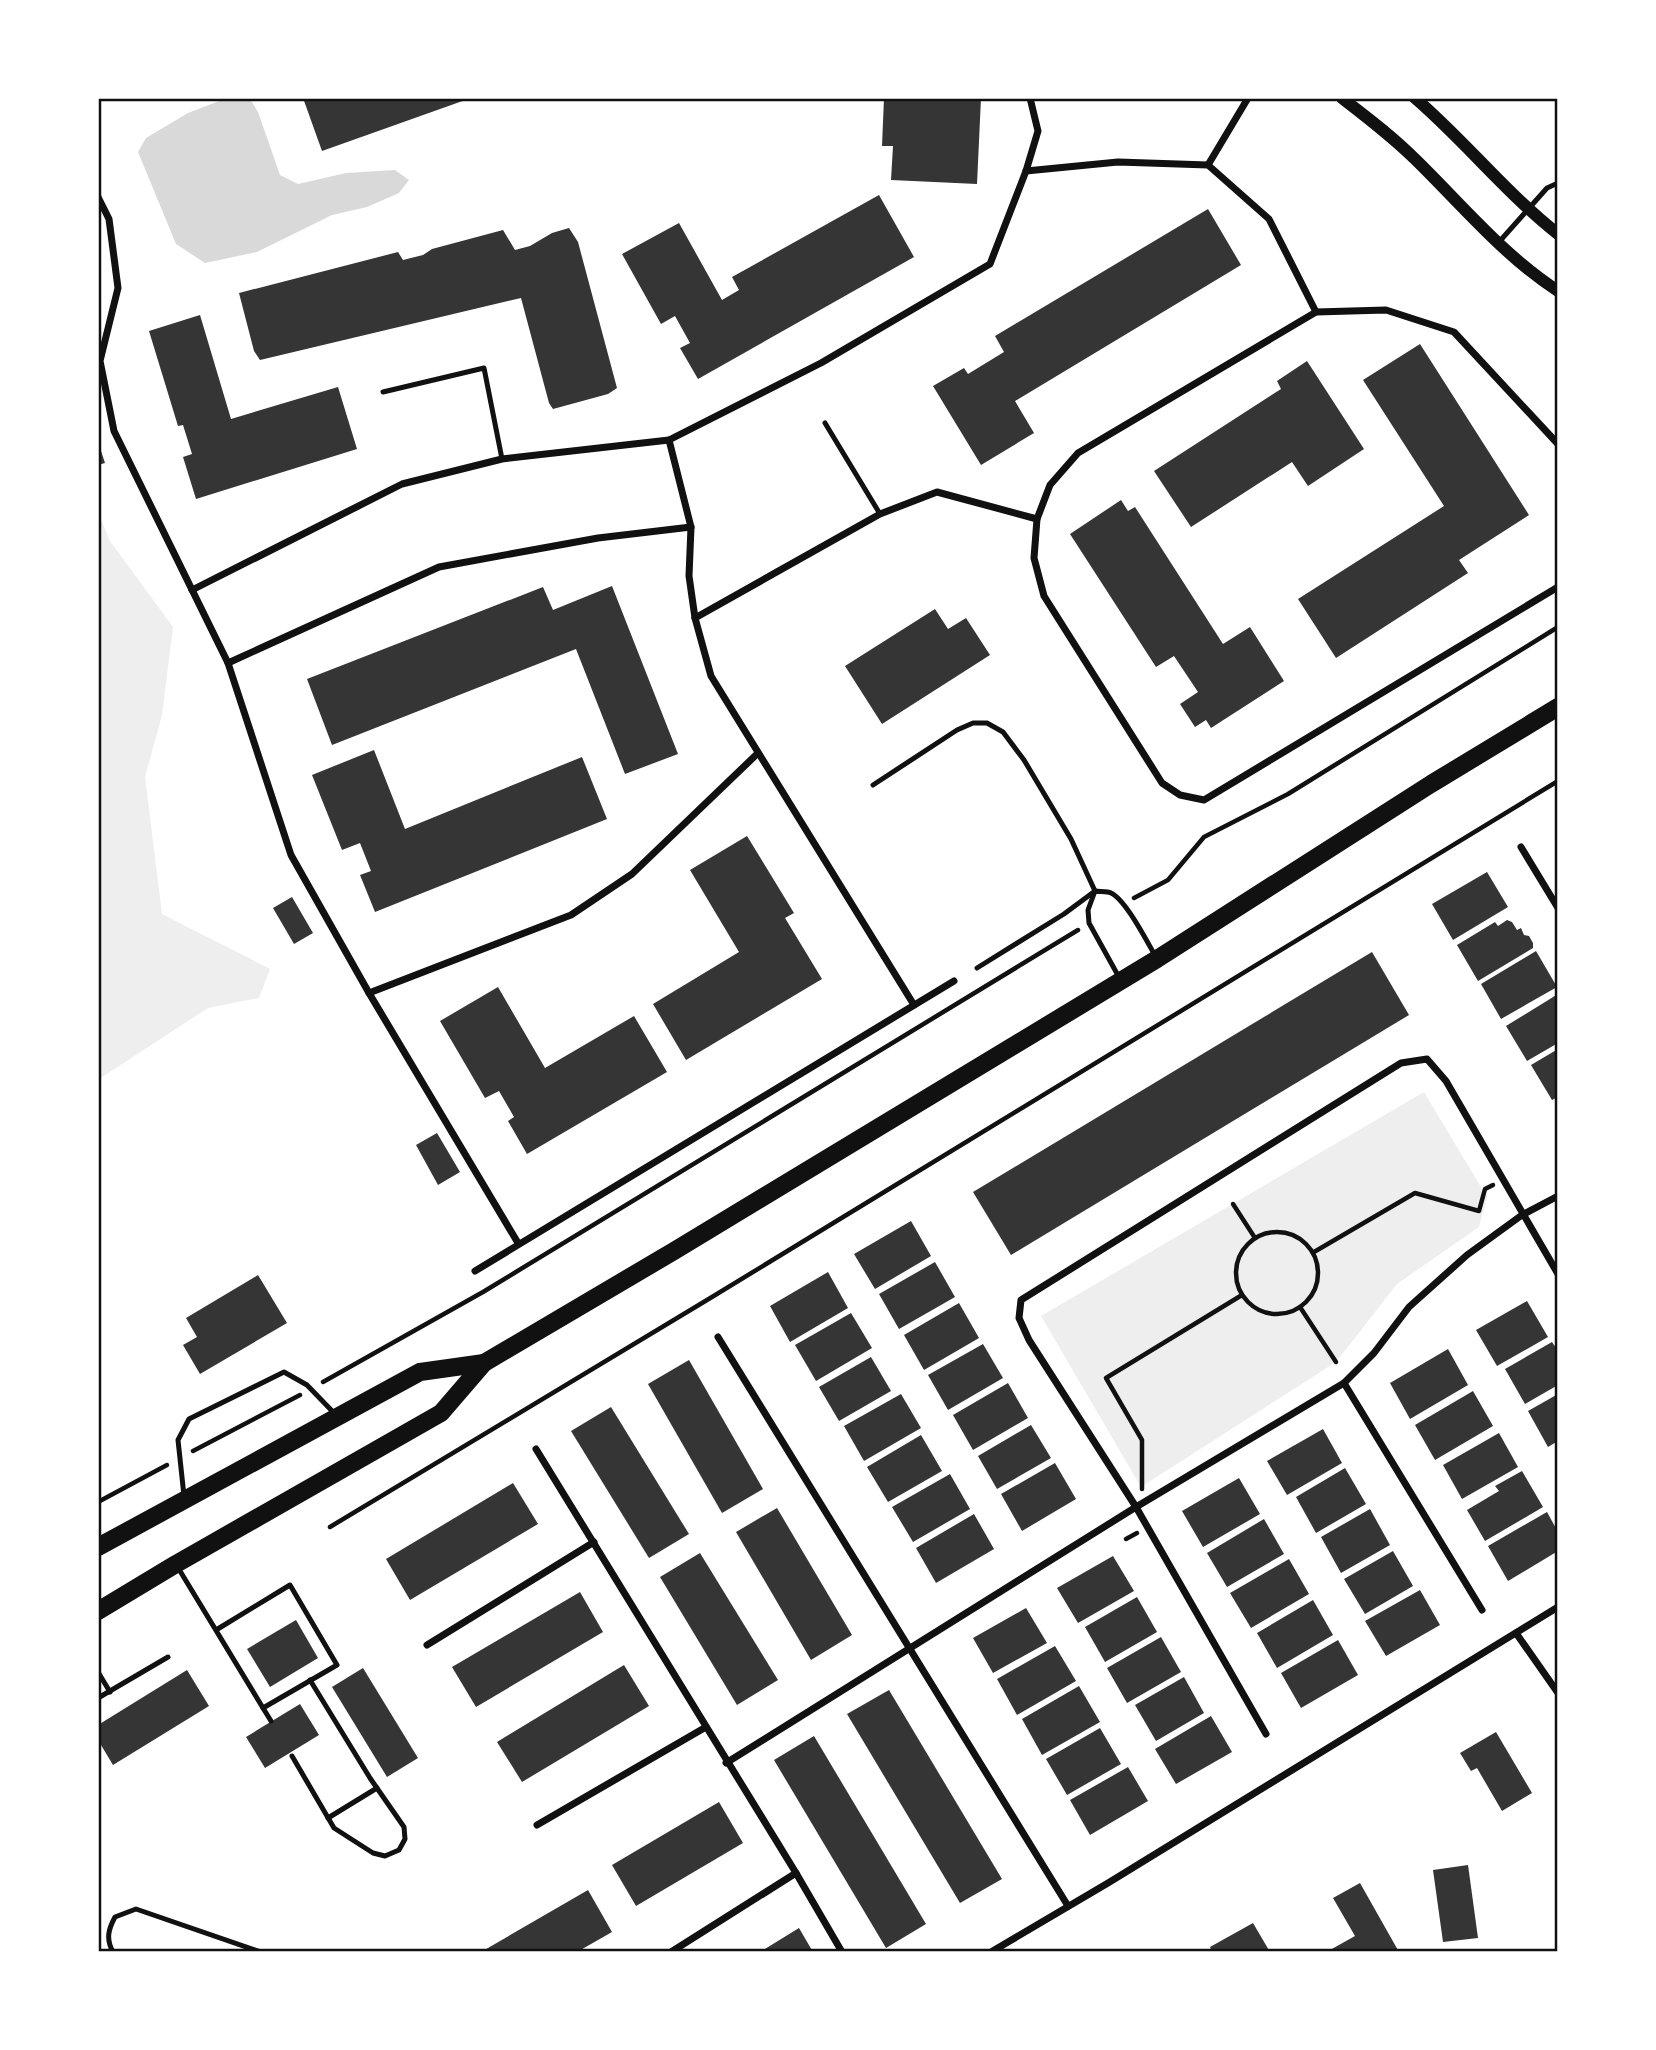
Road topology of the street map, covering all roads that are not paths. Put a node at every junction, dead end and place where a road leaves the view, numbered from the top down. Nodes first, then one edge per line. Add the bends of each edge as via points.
1 (1030, 98) edge
2 (1248, 98) edge
3 (1342, 98) edge
4 (1415, 98) edge
5 (1208, 165) junction
6 (1026, 171) junction
7 (1558, 183) edge
8 (98, 197) edge
9 (1526, 209) junction
10 (1558, 234) edge
11 (1498, 244) junction
12 (1558, 291) edge
13 (1316, 312) junction
14 (383, 392) dead end
15 (825, 423) dead end
16 (669, 440) junction
17 (1558, 444) edge
18 (502, 459) junction
19 (880, 514) junction
20 (1037, 519) junction
21 (691, 527) junction
22 (1558, 587) edge
23 (192, 590) junction
24 (695, 618) junction
25 (228, 663) junction
26 (1558, 707) edge
27 (757, 754) junction
28 (873, 785) dead end
29 (1521, 847) dead end
30 (1095, 891) junction
31 (1558, 908) edge
32 (1157, 960) junction
33 (977, 968) dead end
34 (954, 981) dead end
35 (1121, 981) junction
36 (369, 993) junction
37 (914, 1005) junction
38 (1558, 1196) edge
39 (1522, 1215) junction
40 (518, 1243) junction
41 (475, 1271) dead end
42 (1558, 1274) edge
43 (718, 1338) dead end
44 (484, 1363) junction
45 (1344, 1383) junction
46 (337, 1417) junction
47 (536, 1449) dead end
48 (185, 1500) junction
49 (1136, 1507) junction
50 (594, 1542) junction
51 (98, 1547) edge
52 (176, 1564) junction
53 (1558, 1607) edge
54 (1482, 1610) dead end
55 (98, 1611) edge
56 (216, 1630) junction
57 (1516, 1633) junction
58 (427, 1645) dead end
59 (910, 1650) junction
60 (168, 1657) dead end
61 (98, 1672) edge
62 (310, 1680) junction
63 (110, 1692) junction
64 (1558, 1693) edge
65 (98, 1698) edge
66 (263, 1708) junction
67 (271, 1721) dead end
68 (706, 1727) junction
69 (1266, 1734) dead end
70 (292, 1756) dead end
71 (726, 1763) junction
72 (377, 1788) junction
73 (328, 1818) junction
74 (537, 1825) dead end
75 (796, 1873) junction
76 (1068, 1906) junction
77 (113, 1952) edge
78 (261, 1952) edge
79 (671, 1952) edge
80 (842, 1952) edge
81 (991, 1952) edge

1 - 6 street via 1038,131
2 - 5 street
3 - 11 street via 1383,130
4 - 9 street
5 - 6 street via 1118,162
5 - 13 street via 1269,219
6 - 16 street via 989,264 821,363
7 - 9 lane
8 - 23 street via 109,219 118,288 100,361 114,431
9 - 10 street
9 - 11 lane
11 - 12 street
13 - 17 street via 1386,310 1454,332
13 - 20 street via 1078,453 1049,485
14 - 18 lane via 484,368
15 - 19 lane
16 - 18 street
16 - 21 street
18 - 23 street via 402,484
19 - 20 street via 937,492
19 - 24 street
20 - 22 street via 1034,558 1044,596 1162,783 1180,795 1204,800
21 - 24 street via 689,576
21 - 25 street via 598,538 439,568
23 - 25 street
24 - 27 street via 711,676
25 - 36 street via 291,855
26 - 32 main road
27 - 36 street via 632,874 571,915
27 - 37 street
28 - 30 lane via 957,730 987,723 1003,733 1024,760 1072,839
29 - 31 street
30 - 32 lane via 1118,899
30 - 33 lane
30 - 35 lane via 1089,923
32 - 35 main road
34 - 37 street
35 - 44 main road
36 - 40 street
37 - 40 street
38 - 39 street
39 - 42 street
39 - 45 street via 1467,1255 1409,1307
39 - 49 street via 1446,1081 1427,1059 1401,1063 1021,1300 1019,1318 1029,1340
40 - 41 street
43 - 59 street
44 - 46 main road via 421,1372
44 - 52 main road via 440,1413
45 - 49 street
45 - 54 street
46 - 48 main road
46 - 48 lane via 307,1385 284,1372 189,1419 178,1440
47 - 50 street
48 - 51 main road
49 - 59 street
49 - 69 street
50 - 58 street
50 - 68 street
52 - 55 main road
52 - 56 lane
53 - 57 street
56 - 62 lane via 290,1585 337,1665
56 - 66 lane
57 - 64 street
57 - 76 street
59 - 71 street
59 - 76 street
60 - 63 lane
61 - 63 lane
62 - 66 lane
62 - 72 lane
63 - 65 lane
66 - 67 lane
68 - 71 street
68 - 74 street
70 - 73 lane
71 - 75 street
72 - 73 lane
72 - 73 lane via 404,1827 405,1839 399,1850 385,1856 373,1853 334,1828
75 - 79 street
75 - 80 street
76 - 81 street
77 - 78 lane via 108,1930 115,1917 136,1909

